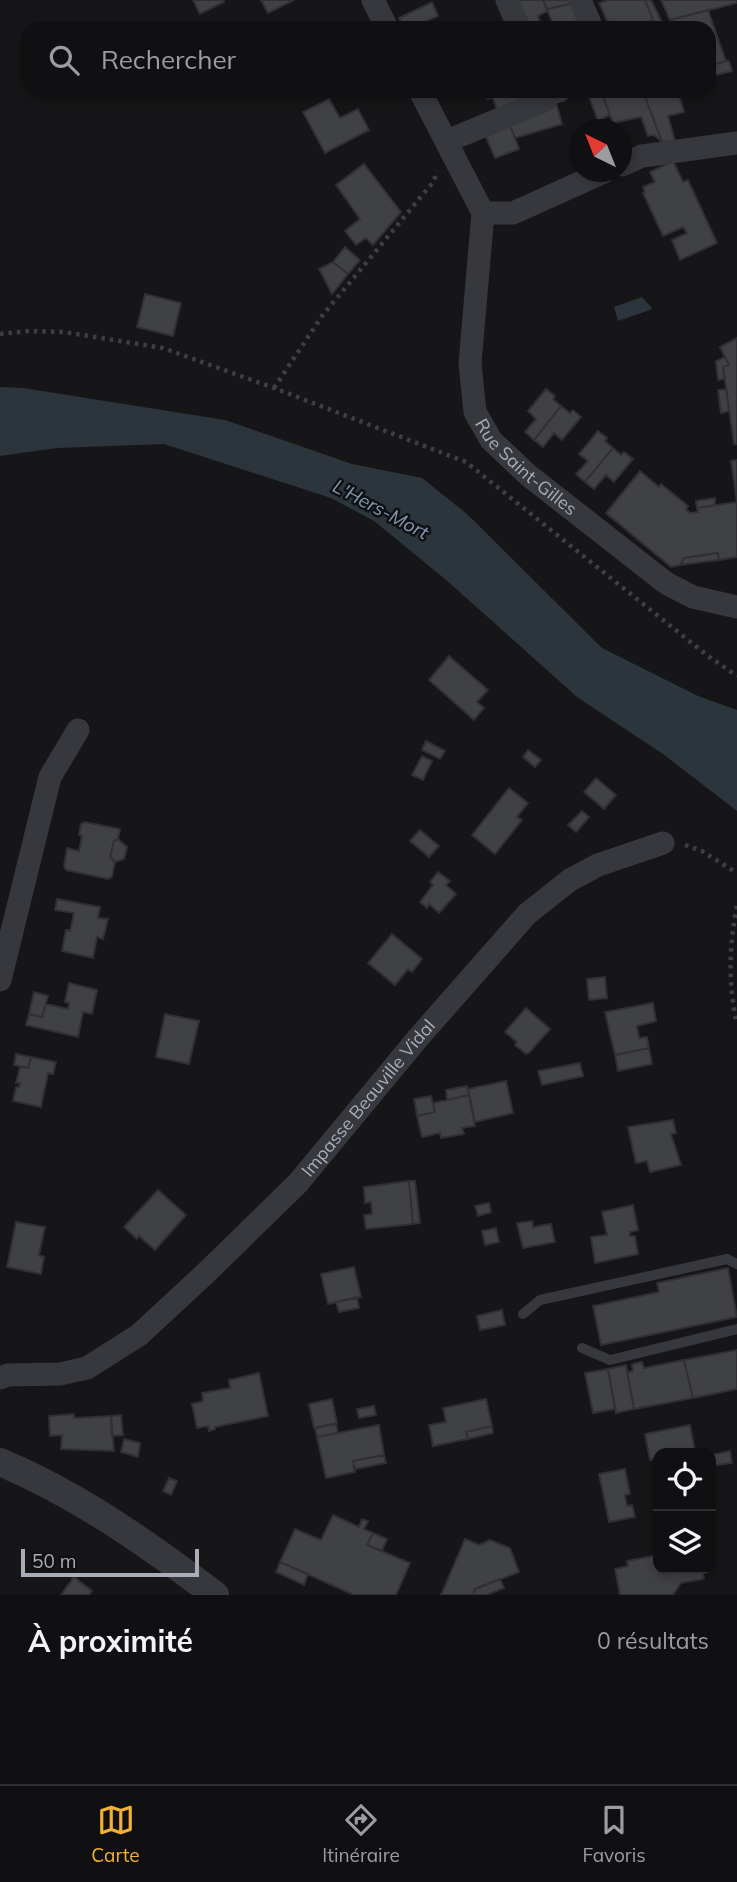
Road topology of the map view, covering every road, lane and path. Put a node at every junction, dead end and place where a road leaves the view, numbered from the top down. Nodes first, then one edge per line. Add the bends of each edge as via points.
1 (373, 0) edge
2 (507, 0) edge
3 (580, 0) edge
4 (384, 21) edge
5 (516, 21) edge
6 (589, 21) edge
7 (424, 98) edge
8 (547, 98) edge
9 (446, 141) junction
10 (737, 143) edge
11 (632, 160) edge
12 (582, 182) edge
13 (483, 213) junction
14 (0, 334) edge
15 (274, 388) junction
16 (733, 604) edge
17 (737, 676) edge
18 (78, 730) dead end
19 (663, 842) joint
20 (737, 873) edge
21 (737, 906) edge
22 (0, 980) edge
23 (737, 1024) edge
24 (737, 1264) edge
25 (523, 1314) dead end
26 (737, 1329) edge
27 (582, 1348) dead end
28 (3, 1370) edge
29 (0, 1462) edge
30 (215, 1595) edge

1 - 4 street
2 - 5 street
3 - 6 street
7 - 9 street
8 - 9 street
9 - 13 street
9 - 15 path via 434,181 322,316
10 - 11 street
12 - 13 street via 513,213
13 - 16 street, Rue Saint-Gilles via 470,363 475,412 491,440 528,475 666,583 693,597
14 - 15 path via 64,332 163,348
15 - 17 path via 466,462
18 - 22 street via 50,777
19 - 20 path via 702,851
19 - 28 street, Impasse Beauville Vidal via 598,865 570,880 527,914 298,1183 139,1335 87,1368 60,1374
21 - 23 path via 730,938
24 - 25 lane via 727,1259 540,1300
26 - 27 lane via 610,1360
29 - 30 street via 77,1500

